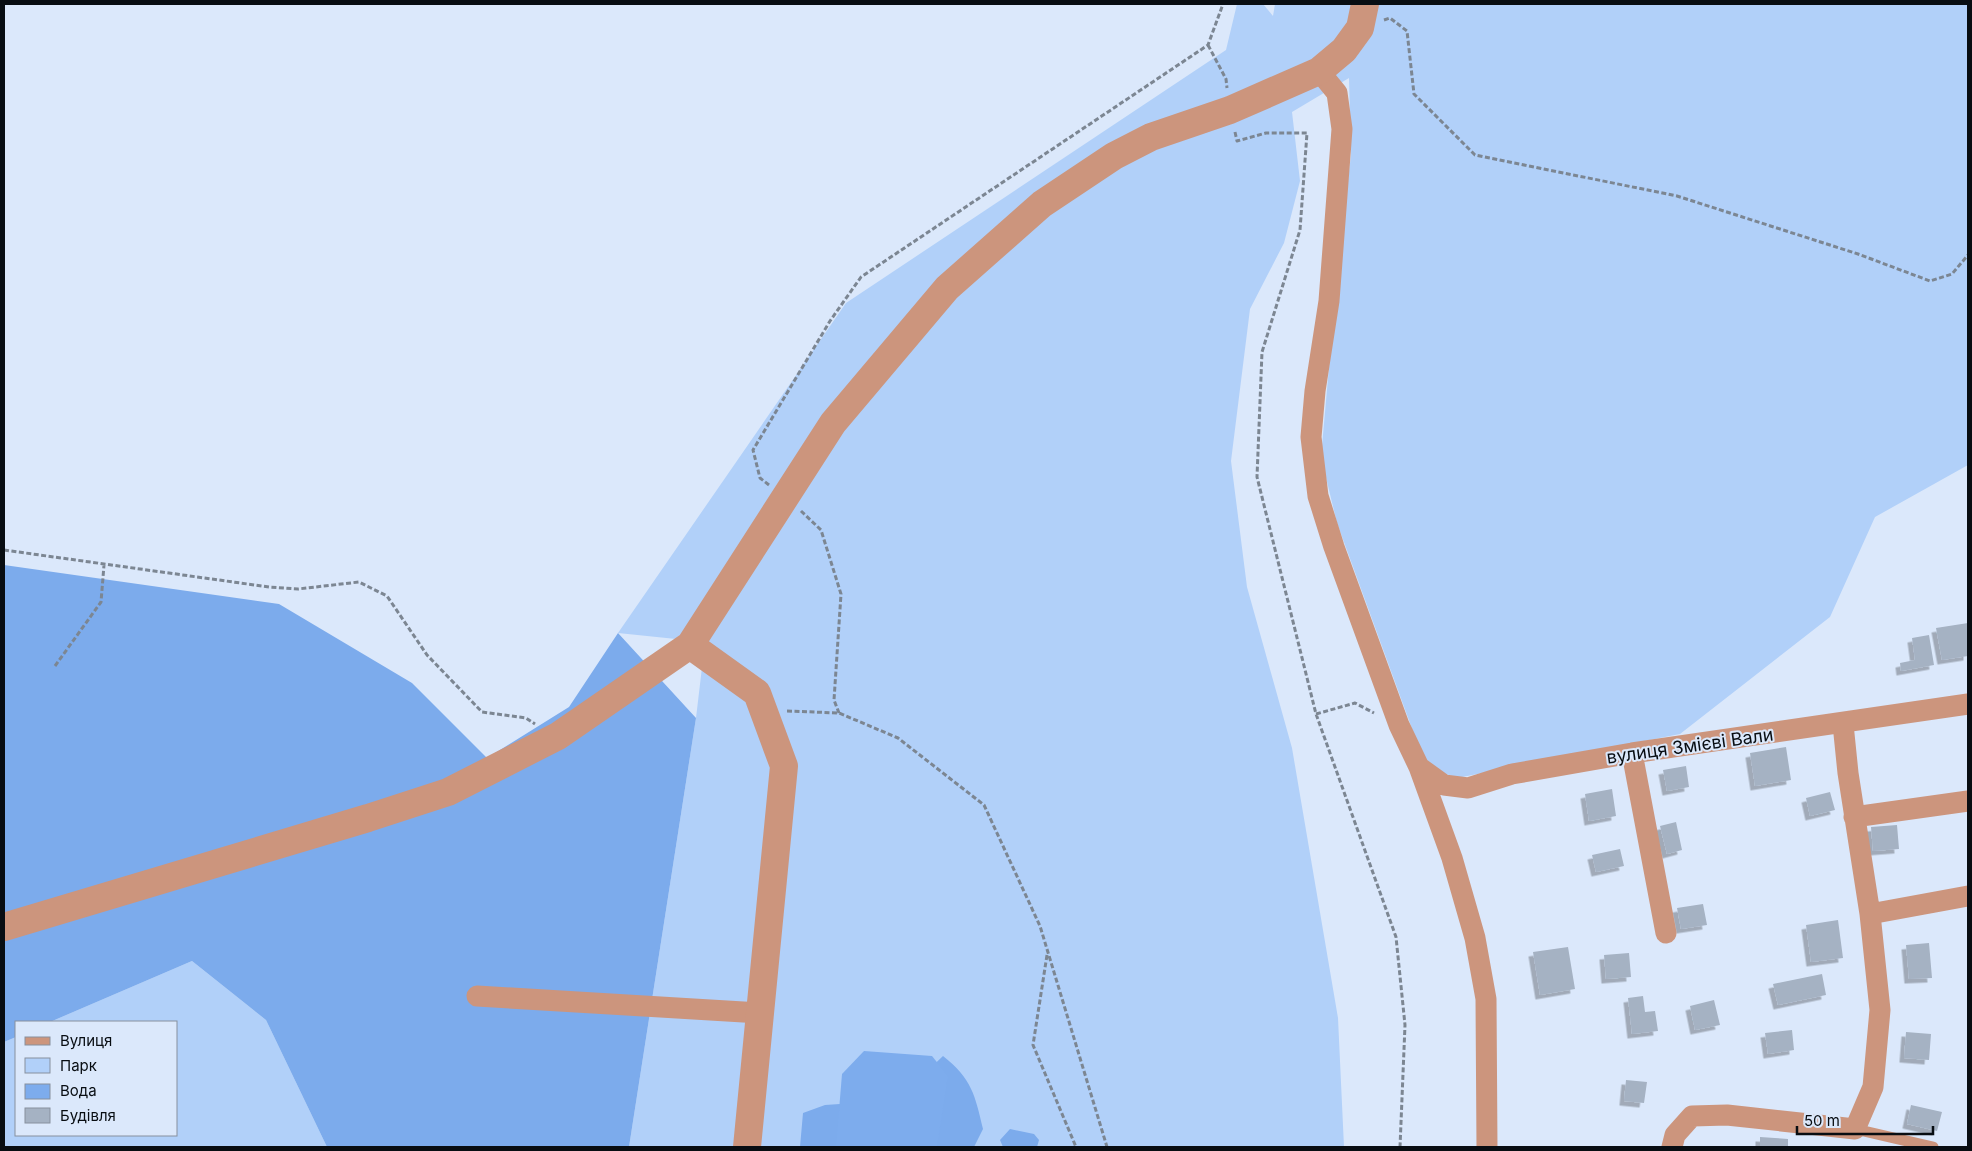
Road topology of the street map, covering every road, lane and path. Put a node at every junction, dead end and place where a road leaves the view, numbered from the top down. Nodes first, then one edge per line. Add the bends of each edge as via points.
1 (1362, 16) edge
2 (1208, 44) dead end
3 (1319, 71) junction
4 (1230, 110) junction
5 (1968, 255) edge
6 (4, 550) edge
7 (104, 565) junction
8 (690, 644) junction
9 (55, 666) dead end
10 (1968, 704) edge
11 (764, 714) junction
12 (1316, 714) junction
13 (1843, 724) junction
14 (1398, 725) junction
15 (558, 736) junction
16 (1632, 753) junction
17 (1419, 767) junction
18 (1968, 801) edge
19 (1854, 817) junction
20 (1968, 896) edge
21 (1870, 914) junction
22 (4, 927) edge
23 (1666, 933) dead end
24 (1048, 952) junction
25 (477, 996) dead end
26 (760, 1013) junction
27 (1854, 1129) junction
28 (747, 1147) edge
29 (1076, 1147) edge
30 (1107, 1147) edge
31 (1400, 1147) edge
32 (1488, 1147) edge
33 (1672, 1147) edge
34 (1933, 1147) edge

1 - 3 street via 1344,50
1 - 5 path via 1390,18 1408,31 1414,94 1475,155 1677,196 1858,254 1930,281 1952,274
2 - 4 path via 1226,79
3 - 4 street
3 - 14 street via 1337,93 1342,130 1329,302 1311,437 1318,496
4 - 8 street via 1151,137 1114,156 1042,204 947,288 833,423
4 - 12 path via 1236,141 1266,133 1308,133 1300,230 1262,352 1257,477
6 - 7 path
7 - 9 path via 101,602
7 - 15 path via 298,589 359,582 387,596 427,655 482,712 526,718
8 - 11 street via 757,693
8 - 15 street
10 - 13 street, вулиця Змієві Вали
11 - 24 path via 795,711 839,713 898,738 984,805 1040,926
11 - 26 street via 784,766
12 - 14 path via 1355,703
12 - 31 path via 1396,937 1406,1025
13 - 16 street, вулиця Змієві Вали
13 - 19 street
14 - 17 street
15 - 22 street via 448,792
16 - 17 street, вулиця Змієві Вали via 1512,774 1468,788 1444,785
16 - 23 street
17 - 32 street via 1452,858 1475,938 1486,999
18 - 19 street
19 - 21 street
20 - 21 street
21 - 27 street via 1880,1010 1873,1087
24 - 29 path via 1033,1045
24 - 30 path
25 - 26 street
26 - 28 street
27 - 33 street via 1727,1115 1692,1116 1674,1135
27 - 34 lane

